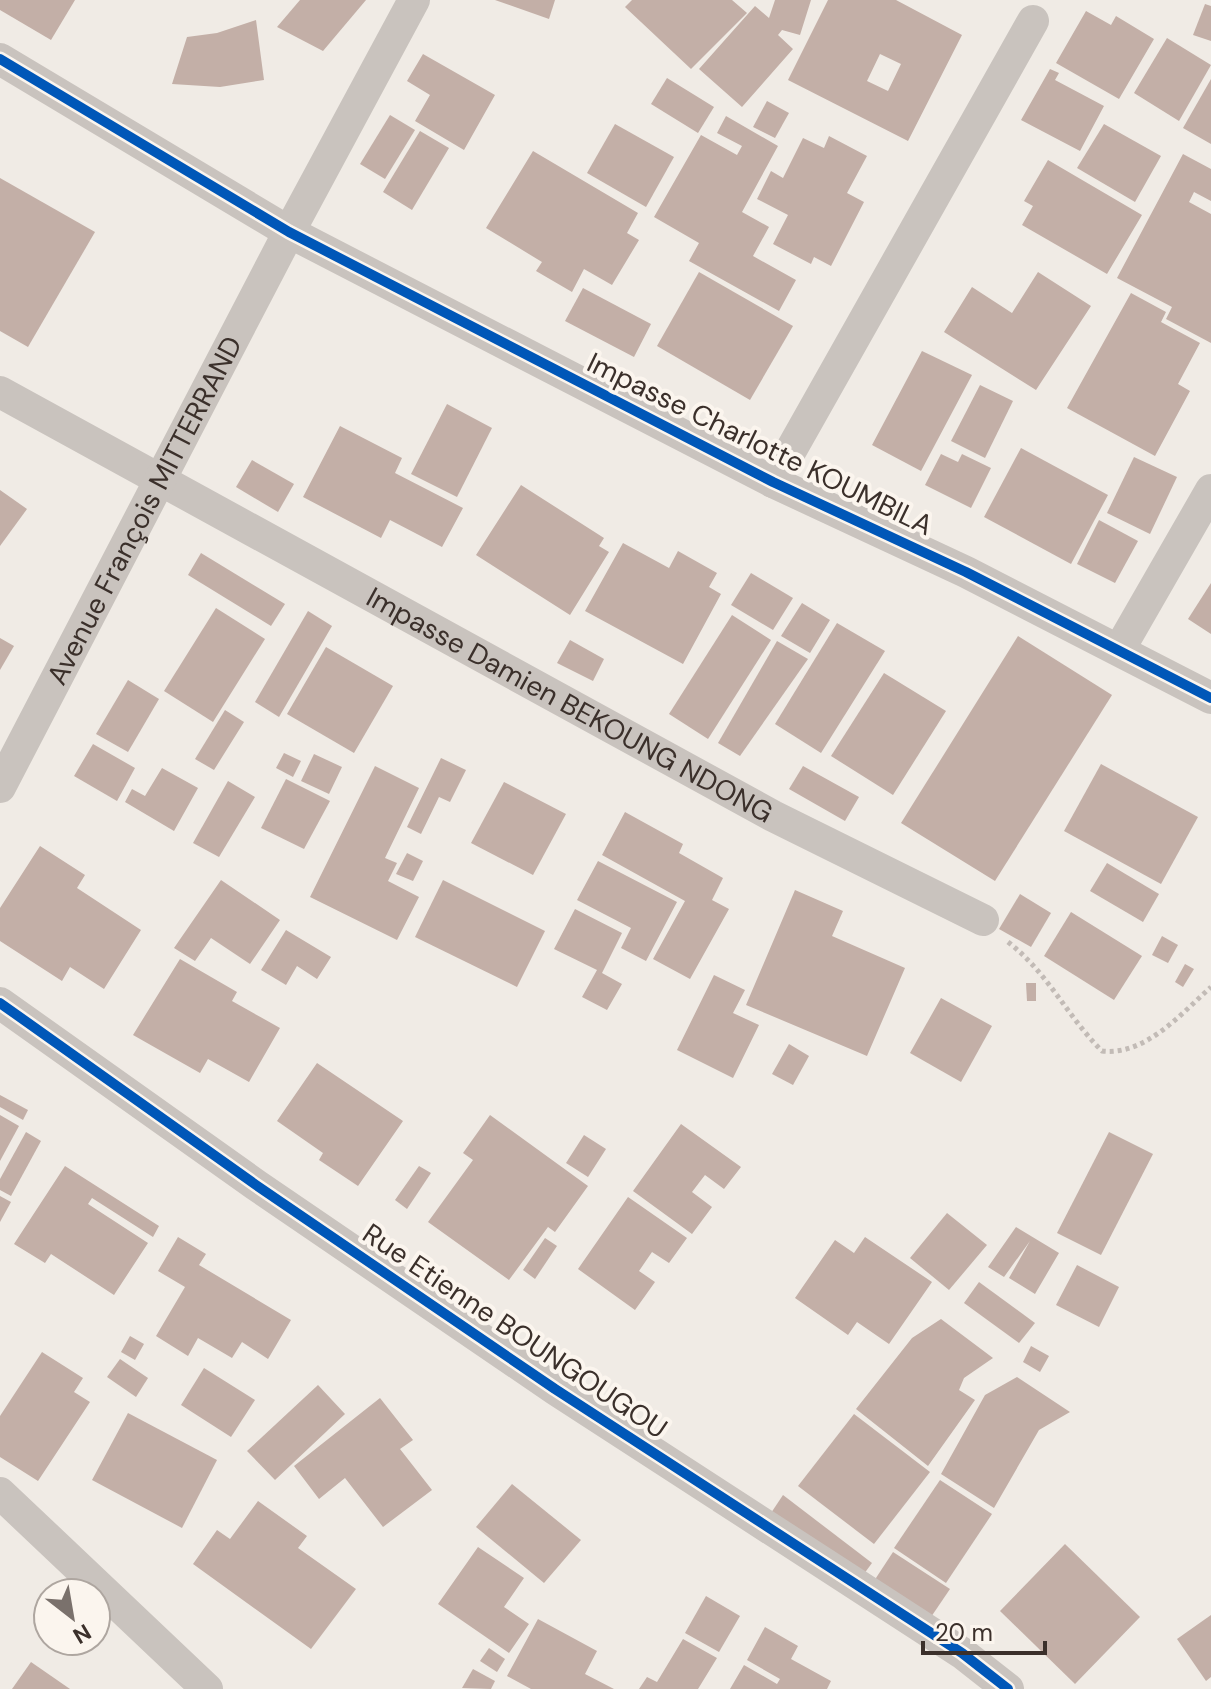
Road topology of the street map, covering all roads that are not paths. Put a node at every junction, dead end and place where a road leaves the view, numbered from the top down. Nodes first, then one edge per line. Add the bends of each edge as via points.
1 (414, 0) edge
2 (1033, 21) dead end
3 (0, 59) edge
4 (289, 232) junction
5 (0, 392) edge
6 (162, 480) junction
7 (773, 482) junction
8 (1211, 490) edge
9 (1119, 650) junction
10 (1211, 698) edge
11 (0, 787) edge
12 (983, 920) road end
13 (0, 1003) edge
14 (0, 1493) edge
15 (207, 1689) edge
16 (1008, 1689) edge

1 - 4 street, Avenue François MITTERRAND
2 - 7 street
3 - 4 street, Impasse Charlotte KOUMBILA
4 - 6 street, Avenue François MITTERRAND
4 - 7 street, Impasse Charlotte KOUMBILA
5 - 6 street, Impasse Damien BEKOUNG NDONG
6 - 11 street, Avenue François MITTERRAND
6 - 12 street, Impasse Damien BEKOUNG NDONG via 773,816
7 - 9 street, Impasse Charlotte KOUMBILA
8 - 9 street
9 - 10 street, Impasse Charlotte KOUMBILA
13 - 16 street, Rue Etienne BOUNGOUGOU via 555,1389 962,1653
14 - 15 street

